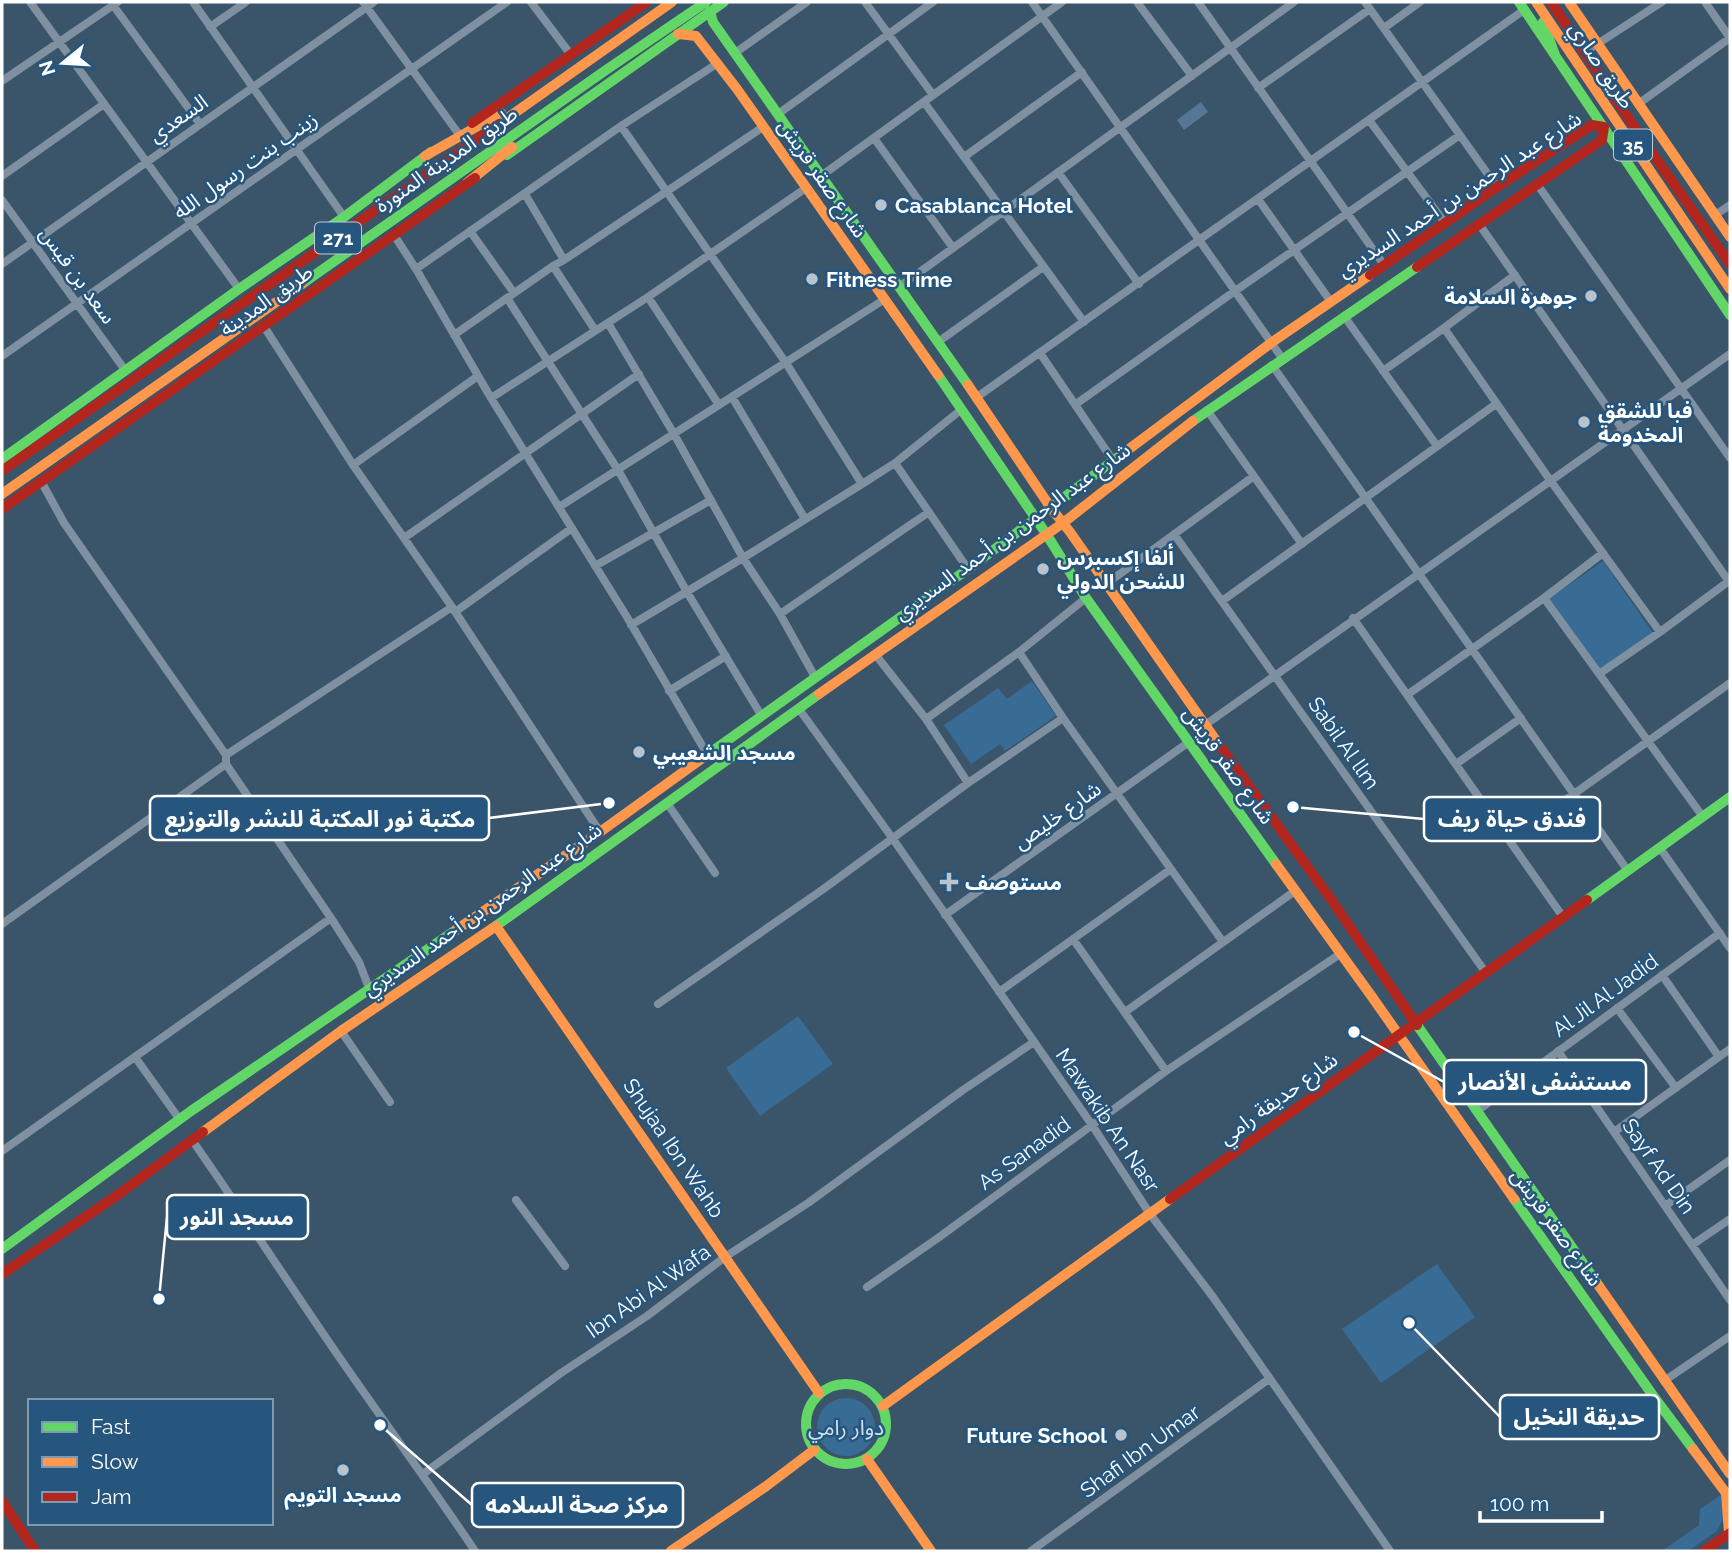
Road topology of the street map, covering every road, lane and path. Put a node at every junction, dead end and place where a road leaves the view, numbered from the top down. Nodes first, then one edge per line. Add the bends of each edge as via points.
1 (30, 2) edge
2 (193, 2) edge
3 (246, 2) edge
4 (508, 2) edge
5 (531, 2) edge
6 (647, 2) edge
7 (672, 2) edge
8 (724, 2) edge
9 (807, 2) edge
10 (865, 2) edge
11 (933, 2) edge
12 (1032, 2) edge
13 (1062, 2) edge
14 (1137, 2) edge
15 (1198, 2) edge
16 (1294, 2) edge
17 (1420, 2) edge
18 (1536, 2) edge
19 (1551, 2) edge
20 (1569, 2) edge
21 (1662, 2) edge
22 (1705, 2) edge
23 (115, 4) edge
24 (368, 4) edge
25 (1368, 5) edge
26 (708, 6) edge
27 (1522, 6) edge
28 (1042, 16) junction
29 (210, 27) junction
30 (1384, 28) junction
31 (678, 34) junction
32 (889, 34) junction
33 (1730, 38) edge
34 (59, 42) junction
35 (1598, 44) junction
36 (1230, 48) junction
37 (1585, 52) junction
38 (735, 53) junction
39 (570, 55) junction
40 (1555, 55) junction
41 (718, 63) junction
42 (411, 69) junction
43 (606, 70) junction
44 (1082, 72) junction
45 (570, 74) junction
46 (1192, 76) junction
47 (752, 78) junction
48 (2, 81) edge
49 (1422, 82) junction
50 (253, 87) junction
51 (1258, 88) junction
52 (737, 89) junction
53 (933, 95) junction
54 (924, 102) junction
55 (104, 104) junction
56 (1638, 104) junction
57 (778, 114) junction
58 (1368, 120) junction
59 (200, 124) junction
60 (621, 126) junction
61 (764, 127) junction
62 (1120, 127) junction
63 (1604, 127) junction
64 (458, 133) junction
65 (1460, 135) junction
66 (874, 138) junction
67 (297, 149) junction
68 (1550, 152) junction
69 (425, 156) junction
70 (964, 156) junction
71 (146, 162) junction
72 (1310, 162) junction
73 (1561, 168) junction
74 (1407, 171) junction
75 (1058, 172) junction
76 (2, 176) edge
77 (821, 176) junction
78 (467, 183) junction
79 (1537, 184) junction
80 (1497, 187) junction
81 (806, 188) junction
82 (666, 191) junction
83 (525, 194) junction
84 (1258, 199) junction
85 (2, 200) edge
86 (1730, 205) edge
87 (1003, 211) junction
88 (1347, 213) junction
89 (1716, 215) junction
90 (344, 216) junction
91 (191, 223) junction
92 (1445, 223) junction
93 (1479, 224) junction
94 (470, 231) junction
95 (394, 235) junction
96 (1730, 237) edge
97 (1200, 241) junction
98 (33, 242) junction
99 (953, 248) junction
100 (1294, 250) junction
101 (710, 254) junction
102 (564, 260) junction
103 (2, 264) edge
104 (1730, 264) edge
105 (1384, 265) junction
106 (553, 266) junction
107 (1044, 267) junction
108 (416, 269) junction
109 (1515, 275) junction
110 (255, 278) junction
111 (1139, 284) junction
112 (899, 287) junction
113 (239, 289) junction
114 (1730, 289) edge
115 (1235, 291) junction
116 (510, 296) junction
117 (648, 297) junction
118 (885, 299) junction
119 (1331, 302) junction
120 (77, 303) junction
121 (1730, 314) edge
122 (1344, 316) junction
123 (920, 317) junction
124 (1084, 322) junction
125 (608, 323) junction
126 (263, 325) junction
127 (905, 328) junction
128 (1444, 328) junction
129 (595, 330) junction
130 (454, 335) junction
131 (938, 342) junction
132 (1271, 343) junction
133 (1040, 354) junction
134 (1730, 354) edge
135 (2, 356) edge
136 (1282, 358) junction
137 (163, 359) junction
138 (213, 361) junction
139 (548, 361) junction
140 (786, 363) junction
141 (1272, 365) junction
142 (125, 370) junction
143 (1383, 371) junction
144 (639, 374) junction
145 (478, 376) junction
146 (1681, 388) junction
147 (732, 397) junction
148 (977, 397) junction
149 (491, 398) junction
150 (1076, 404) junction
151 (1496, 404) junction
152 (719, 405) junction
153 (962, 409) junction
154 (1207, 410) junction
155 (582, 415) junction
156 (1623, 429) junction
157 (674, 434) junction
158 (1437, 446) junction
159 (526, 454) junction
160 (54, 458) junction
161 (1730, 458) edge
162 (2, 459) edge
163 (1114, 461) junction
164 (895, 463) junction
165 (353, 464) junction
166 (618, 470) junction
167 (2, 471) edge
168 (1254, 476) junction
169 (1550, 480) junction
170 (41, 481) junction
171 (862, 484) junction
172 (2, 494) edge
173 (1366, 498) junction
174 (711, 500) junction
175 (559, 507) junction
176 (1051, 508) junction
177 (2, 509) edge
178 (929, 512) junction
179 (805, 519) junction
180 (1036, 520) junction
181 (1063, 523) junction
182 (572, 528) junction
183 (654, 534) junction
184 (1174, 534) junction
185 (1047, 535) junction
186 (404, 538) junction
187 (1302, 544) junction
188 (1603, 554) junction
189 (743, 558) junction
190 (595, 566) junction
191 (968, 569) junction
192 (1418, 573) junction
193 (1729, 582) edge
194 (1106, 584) junction
195 (687, 592) junction
196 (1086, 598) junction
197 (1544, 598) junction
198 (1222, 601) junction
199 (454, 610) junction
200 (780, 614) junction
201 (1353, 618) junction
202 (631, 625) junction
203 (1660, 632) junction
204 (1472, 649) junction
205 (1019, 652) junction
206 (875, 653) junction
207 (726, 656) junction
208 (1274, 674) junction
209 (1599, 674) junction
210 (815, 677) junction
211 (1730, 683) edge
212 (669, 691) junction
213 (1407, 695) junction
214 (799, 709) junction
215 (761, 715) junction
216 (1063, 718) junction
217 (1521, 718) junction
218 (926, 719) junction
219 (1205, 725) junction
220 (1189, 742) junction
221 (1648, 742) junction
222 (707, 754) junction
223 (226, 760) junction
224 (1456, 764) junction
225 (968, 783) junction
226 (1118, 793) junction
227 (1573, 793) junction
228 (1730, 797) edge
229 (667, 803) junction
230 (1703, 817) junction
231 (600, 832) junction
232 (893, 839) junction
233 (1509, 840) junction
234 (1660, 848) junction
235 (1171, 869) junction
236 (1628, 871) junction
237 (715, 873) dead end
238 (1296, 891) junction
239 (945, 915) junction
240 (1563, 917) junction
241 (331, 918) junction
242 (2, 924) edge
243 (496, 926) junction
244 (1720, 933) junction
245 (1073, 939) junction
246 (1223, 942) junction
247 (1730, 948) edge
248 (1340, 954) junction
249 (1486, 972) junction
250 (1662, 975) junction
251 (369, 988) junction
252 (999, 992) junction
253 (658, 1004) dead end
254 (1617, 1008) junction
255 (1125, 1012) junction
256 (1415, 1023) junction
257 (341, 1031) junction
258 (1399, 1035) junction
259 (1034, 1042) junction
260 (1730, 1049) edge
261 (1558, 1051) junction
262 (274, 1054) junction
263 (135, 1057) junction
264 (1720, 1057) junction
265 (286, 1071) junction
266 (1166, 1071) junction
267 (1676, 1088) junction
268 (390, 1102) dead end
269 (1477, 1111) junction
270 (180, 1120) junction
271 (1092, 1125) junction
272 (1614, 1132) junction
273 (192, 1140) junction
274 (2, 1151) edge
275 (1730, 1160) edge
276 (516, 1200) dead end
277 (1665, 1206) junction
278 (1150, 1214) junction
279 (1730, 1219) edge
280 (1692, 1245) junction
281 (2, 1249) edge
282 (725, 1257) junction
283 (565, 1266) dead end
284 (2, 1274) edge
285 (867, 1287) dead end
286 (1730, 1300) edge
287 (1730, 1336) edge
288 (1269, 1379) junction
289 (1664, 1381) junction
290 (820, 1393) junction
291 (883, 1406) junction
292 (1697, 1427) junction
293 (1684, 1438) junction
294 (1708, 1443) junction
295 (814, 1450) junction
296 (1696, 1455) junction
297 (867, 1459) junction
298 (1730, 1474) edge
299 (423, 1475) junction
300 (2, 1501) edge
301 (1730, 1533) edge
302 (35, 1551) edge
303 (475, 1551) edge
304 (671, 1551) edge
305 (931, 1551) edge
306 (1031, 1551) edge
307 (1390, 1551) edge
308 (1704, 1551) edge

1 - 34 street
2 - 29 street
3 - 29 street
4 - 42 street, زينب بنت رسول الله
5 - 39 street
6 - 39 main road, طريق المدينة
7 - 45 main road, طريق المدينة المنورة / 271
8 - 26 main road, طريق المدينة
9 - 38 street
10 - 32 street
11 - 32 street
12 - 28 street
13 - 28 street
14 - 46 street
15 - 36 street
16 - 36 street
17 - 30 street
18 - 40 main road
18 - 114 main road, طريق صاري / 35
19 - 37 main road, طريق صاري / 35
20 - 35 main road, طريق صاري
21 - 35 street
22 - 33 street
23 - 34 street
23 - 59 street
24 - 42 street
24 - 50 street, السعدي
25 - 30 street
25 - 51 street
26 - 31 main road, طريق المدينة
26 - 38 main road, شارع صقر قريش via 712,22
26 - 43 main road, طريق المدينة المنورة / 271
27 - 40 main road
27 - 49 street
28 - 44 street
28 - 53 street
29 - 50 street
30 - 49 street
31 - 41 main road, شارع صقر قريش via 696,36
31 - 78 main road, طريق المدينة
32 - 53 street
32 - 57 street
33 - 56 street
34 - 48 street
34 - 55 street
35 - 37 street
35 - 56 main road, طريق صاري
36 - 46 street
36 - 51 street
37 - 104 main road, طريق صاري / 35
38 - 47 main road, شارع صقر قريش
39 - 64 main road, طريق المدينة
40 - 63 main road
41 - 52 main road, شارع صقر قريش
41 - 60 street
42 - 64 street
42 - 67 street, زينب بنت رسول الله
43 - 78 main road
43 - 160 main road, طريق المدينة المنورة / 271
44 - 62 street
44 - 70 street
45 - 69 main road
45 - 137 main road, طريق المدينة المنورة / 271
46 - 62 street
47 - 52 main road
47 - 57 main road, شارع صقر قريش
49 - 58 street
49 - 65 street
50 - 59 street, السعدي
50 - 67 street
51 - 72 street
52 - 61 main road, شارع صقر قريش
53 - 54 street
54 - 66 street
54 - 70 street
55 - 71 street
55 - 76 street
56 - 89 main road, طريق صاري
57 - 77 main road, شارع صقر قريش
58 - 72 street
58 - 74 street
59 - 71 street, السعدي
60 - 82 street
60 - 83 street
61 - 81 main road, شارع صقر قريش
61 - 82 street
62 - 75 street
62 - 97 street
63 - 68 main road, شارع عبد الرحمن بن أحمد السديري via 1592,125
63 - 73 main road, شارع عبد الرحمن بن أحمد السديري via 1602,140
63 - 121 main road
64 - 69 main road, طريق المدينة
65 - 74 street
65 - 80 street
66 - 77 street
66 - 99 street
67 - 90 street
67 - 91 street, زينب بنت رسول الله
68 - 73 main road
68 - 80 main road, شارع عبد الرحمن بن أحمد السديري
69 - 90 main road, طريق المدينة
70 - 87 street
71 - 91 street
71 - 98 street, السعدي
72 - 84 street
72 - 88 street
73 - 79 main road, شارع عبد الرحمن بن أحمد السديري
74 - 88 street
74 - 92 street
75 - 87 street
75 - 111 street
77 - 112 main road, شارع صقر قريش
78 - 95 main road, طريق المدينة
79 - 93 main road, شارع عبد الرحمن بن أحمد السديري
79 - 146 street
80 - 92 main road, شارع عبد الرحمن بن أحمد السديري
81 - 101 street
81 - 118 main road, شارع صقر قريش
82 - 101 street
82 - 102 street
83 - 94 street
83 - 102 street
84 - 97 street
84 - 100 street
85 - 98 street, سعد بن قيس
86 - 89 street
87 - 99 street
87 - 107 street
88 - 100 street
88 - 105 street
89 - 96 main road, طريق صاري
90 - 110 main road, طريق المدينة
91 - 113 street
91 - 120 street, زينب بنت رسول الله
92 - 105 main road, شارع عبد الرحمن بن أحمد السديري
93 - 109 street
93 - 122 main road, شارع عبد الرحمن بن أحمد السديري
94 - 108 street
94 - 116 street
95 - 108 street
95 - 126 main road, طريق المدينة
97 - 111 street
97 - 115 street
98 - 103 street, السعدي
98 - 120 street, سعد بن قيس
99 - 112 street
100 - 115 street
100 - 119 street
101 - 117 street
101 - 140 street
102 - 106 street
105 - 119 main road, شارع عبد الرحمن بن أحمد السديري
106 - 116 street
106 - 129 street
107 - 124 street
107 - 131 street
108 - 130 street
109 - 128 street
109 - 156 street
110 - 113 main road, طريق المدينة
110 - 137 main road
111 - 124 street
112 - 123 main road, شارع صقر قريش
113 - 142 main road, طريق المدينة
115 - 132 street
115 - 150 street
116 - 130 street
116 - 139 street
117 - 125 street
117 - 152 street
118 - 127 main road, شارع صقر قريش
118 - 140 street
119 - 132 main road, شارع عبد الرحمن بن أحمد السديري
120 - 135 street, زينب بنت رسول الله
120 - 142 street, سعد بن قيس
122 - 136 main road, شارع عبد الرحمن بن أحمد السديري
122 - 143 street
123 - 127 main road
123 - 131 main road, شارع صقر قريش
124 - 133 street
125 - 129 street
125 - 144 street
126 - 138 main road, طريق المدينة
126 - 165 street
127 - 153 main road, شارع صقر قريش
128 - 143 street
128 - 151 street
129 - 139 street
130 - 145 street
131 - 148 main road, شارع صقر قريش
132 - 136 street
132 - 163 main road, شارع عبد الرحمن بن أحمد السديري
133 - 148 street
133 - 150 street
134 - 146 street
136 - 141 main road, شارع عبد الرحمن بن أحمد السديري
137 - 167 main road, طريق المدينة المنورة / 271
138 - 160 main road
138 - 170 main road, طريق المدينة
139 - 149 street
139 - 155 street
140 - 147 street
140 - 171 street
141 - 154 main road, شارع عبد الرحمن بن أحمد السديري
141 - 173 street
142 - 162 main road, طريق المدينة
143 - 158 street
144 - 155 street
144 - 157 street
145 - 149 street
145 - 165 street
146 - 156 street
146 - 161 street
147 - 152 street
147 - 179 street
148 - 176 main road, شارع صقر قريش
149 - 159 street
150 - 163 street
151 - 158 street
151 - 169 street
152 - 157 street
153 - 164 street
153 - 180 main road, شارع صقر قريش
154 - 168 street
154 - 181 main road, شارع عبد الرحمن بن أحمد السديري
155 - 159 street
155 - 166 street
156 - 169 street
156 - 193 street
157 - 166 street
157 - 174 street
158 - 173 street
159 - 175 street
159 - 186 street
160 - 172 main road, طريق المدينة المنورة / 271
163 - 176 main road, شارع عبد الرحمن بن أحمد السديري
164 - 171 street
164 - 178 street
165 - 186 street
166 - 175 street
166 - 183 street
168 - 184 street
168 - 187 street
169 - 188 street
169 - 192 street
170 - 177 main road, طريق المدينة
170 - 223 street via 64,523
171 - 179 street
173 - 187 street
173 - 192 street
174 - 183 street
174 - 189 street
175 - 182 street
176 - 180 main road, شارع عبد الرحمن بن أحمد السديري
176 - 181 main road, شارع صقر قريش
178 - 191 street
178 - 200 street
179 - 189 street
180 - 185 main road, شارع صقر قريش
180 - 191 main road, شارع عبد الرحمن بن أحمد السديري
181 - 185 main road, شارع عبد الرحمن بن أحمد السديري
181 - 194 main road, شارع صقر قريش
182 - 190 street
182 - 199 street
183 - 190 street
183 - 195 street
184 - 194 street
184 - 198 street, Sabil Al llm
185 - 196 main road, شارع صقر قريش
185 - 206 main road, شارع عبد الرحمن بن أحمد السديري
186 - 199 street
187 - 198 street
188 - 197 street
188 - 203 street
189 - 195 street
189 - 200 street
190 - 202 street
191 - 210 main road, شارع عبد الرحمن بن أحمد السديري
192 - 201 street
192 - 204 street
193 - 203 street
194 - 219 main road, شارع صقر قريش
195 - 202 street
195 - 207 street
196 - 205 street
196 - 220 main road, شارع صقر قريش
197 - 204 street
197 - 209 street
198 - 208 street, Sabil Al llm
199 - 223 street
199 - 231 street
200 - 210 street
201 - 208 street
201 - 213 street
202 - 212 street
203 - 209 street
204 - 213 street
204 - 217 street
205 - 216 street
205 - 218 street
206 - 214 main road, شارع عبد الرحمن بن أحمد السديري
206 - 218 street
207 - 212 street
207 - 215 street
208 - 219 street
208 - 249 street, Sabil Al llm
209 - 221 street
210 - 215 main road, شارع عبد الرحمن بن أحمد السديري
211 - 221 street
212 - 222 street
213 - 224 street
214 - 229 main road, شارع عبد الرحمن بن أحمد السديري
214 - 232 street, Mawakib An Nasr
215 - 222 main road, شارع عبد الرحمن بن أحمد السديري
216 - 225 street
216 - 226 street
217 - 224 street
217 - 227 street
218 - 225 street
219 - 256 main road, شارع صقر قريش
220 - 226 street, شارع خليص
220 - 238 main road, شارع صقر قريش
221 - 227 street
221 - 230 street
222 - 231 main road, شارع عبد الرحمن بن أحمد السديري
223 - 241 street
223 - 242 street
224 - 233 street
225 - 232 street
226 - 235 street
226 - 239 street, شارع خليص
227 - 233 street
227 - 236 street
228 - 230 main road, شارع حديقة رامي
229 - 237 street
229 - 243 main road, شارع عبد الرحمن بن أحمد السديري
230 - 234 main road, شارع حديقة رامي
231 - 251 main road, شارع عبد الرحمن بن أحمد السديري
232 - 239 street, Mawakib An Nasr
232 - 253 street
233 - 240 street
234 - 236 main road, شارع حديقة رامي
234 - 244 street
235 - 245 street
235 - 246 street
236 - 240 main road, شارع حديقة رامي
238 - 246 street
238 - 248 main road, شارع صقر قريش
239 - 252 street, Mawakib An Nasr
240 - 249 main road, شارع حديقة رامي
241 - 251 street via 359,962
241 - 263 street
243 - 257 main road, شارع عبد الرحمن بن أحمد السديري
243 - 282 main road, Shujaa Ibn Wahb
244 - 247 street
244 - 250 street, Al Jil Al Jadid
245 - 252 street
245 - 255 street
246 - 255 street
248 - 258 main road, شارع صقر قريش
248 - 266 street, As Sanadid
249 - 256 main road, شارع حديقة رامي
250 - 254 street, Al Jil Al Jadid
250 - 264 street
251 - 262 main road, شارع عبد الرحمن بن أحمد السديري
252 - 259 street, Mawakib An Nasr
254 - 261 street, Al Jil Al Jadid
254 - 267 street
255 - 266 street
256 - 258 main road, شارع حديقة رامي
256 - 269 main road, شارع صقر قريش
257 - 265 main road, شارع عبد الرحمن بن أحمد السديري
257 - 268 street
258 - 278 main road, شارع حديقة رامي
258 - 293 main road, شارع صقر قريش
259 - 271 street, Mawakib An Nasr
259 - 282 street, Ibn Abi Al Wafa
260 - 264 street
261 - 269 street, Al Jil Al Jadid
261 - 272 street, Sayf Ad Din
262 - 265 main road
262 - 270 main road, شارع عبد الرحمن بن أحمد السديري
263 - 270 street
263 - 274 street
264 - 267 street
265 - 273 main road, شارع عبد الرحمن بن أحمد السديري
266 - 271 street, As Sanadid
267 - 272 street
269 - 289 main road, شارع صقر قريش
270 - 281 main road, شارع عبد الرحمن بن أحمد السديري
271 - 278 street, Mawakib An Nasr
271 - 285 street, As Sanadid
272 - 277 street, Sayf Ad Din
273 - 284 main road, شارع عبد الرحمن بن أحمد السديري
273 - 299 street
275 - 277 street
276 - 283 street
277 - 280 street, Sayf Ad Din
278 - 288 street, Mawakib An Nasr
278 - 291 main road, شارع حديقة رامي
279 - 280 street
280 - 286 street, Sayf Ad Din
282 - 290 main road, Shujaa Ibn Wahb
282 - 299 street, Ibn Abi Al Wafa
287 - 289 street
288 - 306 street, Shafi Ibn Umar
288 - 307 street, Mawakib An Nasr
289 - 292 main road, شارع صقر قريش
290 - 291 main road via 836,1384 856,1384 873,1393
290 - 295 main road via 806,1420
291 - 297 main road via 887,1427 881,1446
292 - 293 main road via 1697,1436
292 - 294 main road, شارع صقر قريش
293 - 296 main road, شارع صقر قريش
294 - 296 main road via 1697,1445
294 - 298 main road, شارع صقر قريش
295 - 297 main road via 839,1465
295 - 304 main road
296 - 301 main road, شارع صقر قريش via 1726,1493
297 - 305 main road
299 - 303 street
300 - 302 main road
301 - 308 main road

